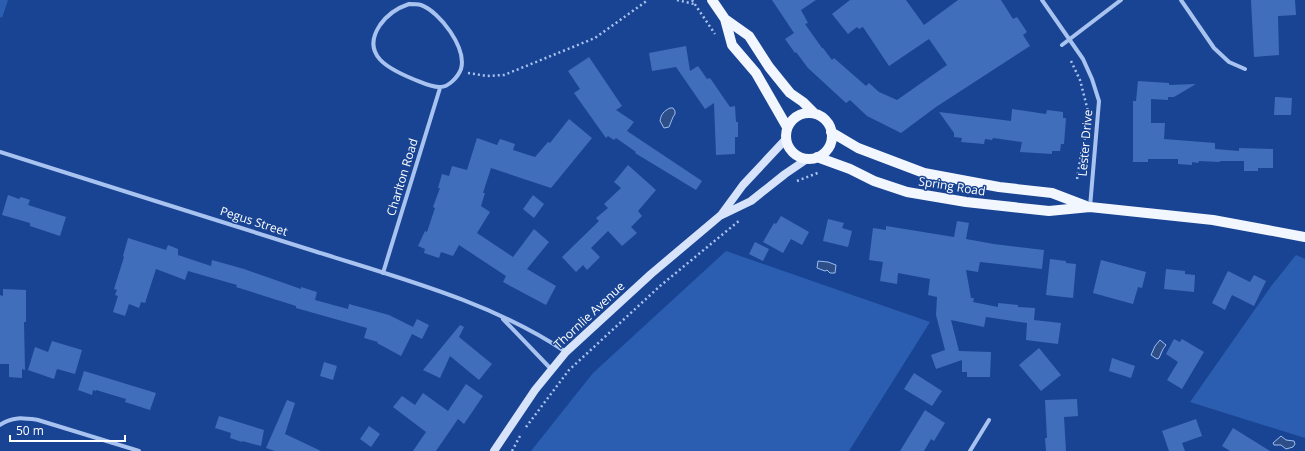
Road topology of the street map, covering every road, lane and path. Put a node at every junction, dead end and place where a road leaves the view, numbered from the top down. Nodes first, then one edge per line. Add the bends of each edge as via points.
1 (648, 0) edge
2 (677, 0) edge
3 (692, 0) edge
4 (712, 0) edge
5 (1042, 0) edge
6 (1121, 0) edge
7 (1181, 0) edge
8 (694, 4) junction
9 (725, 19) junction
10 (716, 36) dead end
11 (1069, 39) junction
12 (1062, 45) joint
13 (1245, 70) dead end
14 (460, 72) junction
15 (440, 88) junction
16 (1088, 112) dead end
17 (815, 114) junction
18 (787, 127) junction
19 (831, 132) junction
20 (1086, 135) dead end
21 (786, 139) junction
22 (0, 152) edge
23 (812, 158) junction
24 (1077, 179) dead end
25 (1090, 207) junction
26 (721, 215) junction
27 (742, 219) dead end
28 (1305, 237) edge
29 (383, 273) junction
30 (500, 316) junction
31 (566, 352) junction
32 (551, 369) junction
33 (989, 420) dead end
34 (0, 425) edge
35 (526, 427) dead end
36 (521, 434) dead end
37 (139, 451) edge
38 (494, 451) edge
39 (512, 451) edge
40 (970, 451) edge

1 - 14 path via 596,38 504,75 486,76
2 - 8 path
3 - 8 path
4 - 9 main road, Spring Road
5 - 11 street, Lester Drive
6 - 11 street
7 - 13 street via 1214,48 1229,62
8 - 10 path
9 - 17 main road, Spring Road via 749,36 790,93
9 - 18 main road, Spring Road via 732,46 756,73
11 - 12 street
11 - 25 street, Lester Drive via 1092,79 1099,101
12 - 16 path via 1080,80
14 - 15 street via 450,83
14 - 15 street via 462,61 459,48 441,19 435,14 422,5 409,4 390,14 375,34 373,46 378,58 391,69
15 - 29 street, Charlton Road
17 - 18 main road via 802,114
17 - 19 main road, Spring Road via 826,120
18 - 21 main road
19 - 23 main road via 831,140 824,153
19 - 25 main road, Spring Road via 858,148 924,173 999,187 1052,193
20 - 24 path
21 - 23 main road, Spring Road via 793,153 800,157
21 - 26 main road, Thornlie Avenue via 743,185
22 - 29 street, Pegus Street
23 - 25 main road, Spring Road via 850,169 874,181 907,192 966,202 1049,211
23 - 26 main road, Thornlie Avenue via 785,174 751,201
25 - 28 main road, Spring Road via 1213,220
26 - 31 main road, Thornlie Avenue via 651,274
27 - 35 path via 660,286 569,370
29 - 30 street, Pegus Street via 474,304
30 - 31 street, Pegus Street
30 - 32 street, Pegus Street
31 - 32 main road, Thornlie Avenue
32 - 38 main road, Thornlie Avenue
33 - 40 street
34 - 37 street via 15,418 38,420
36 - 39 path

